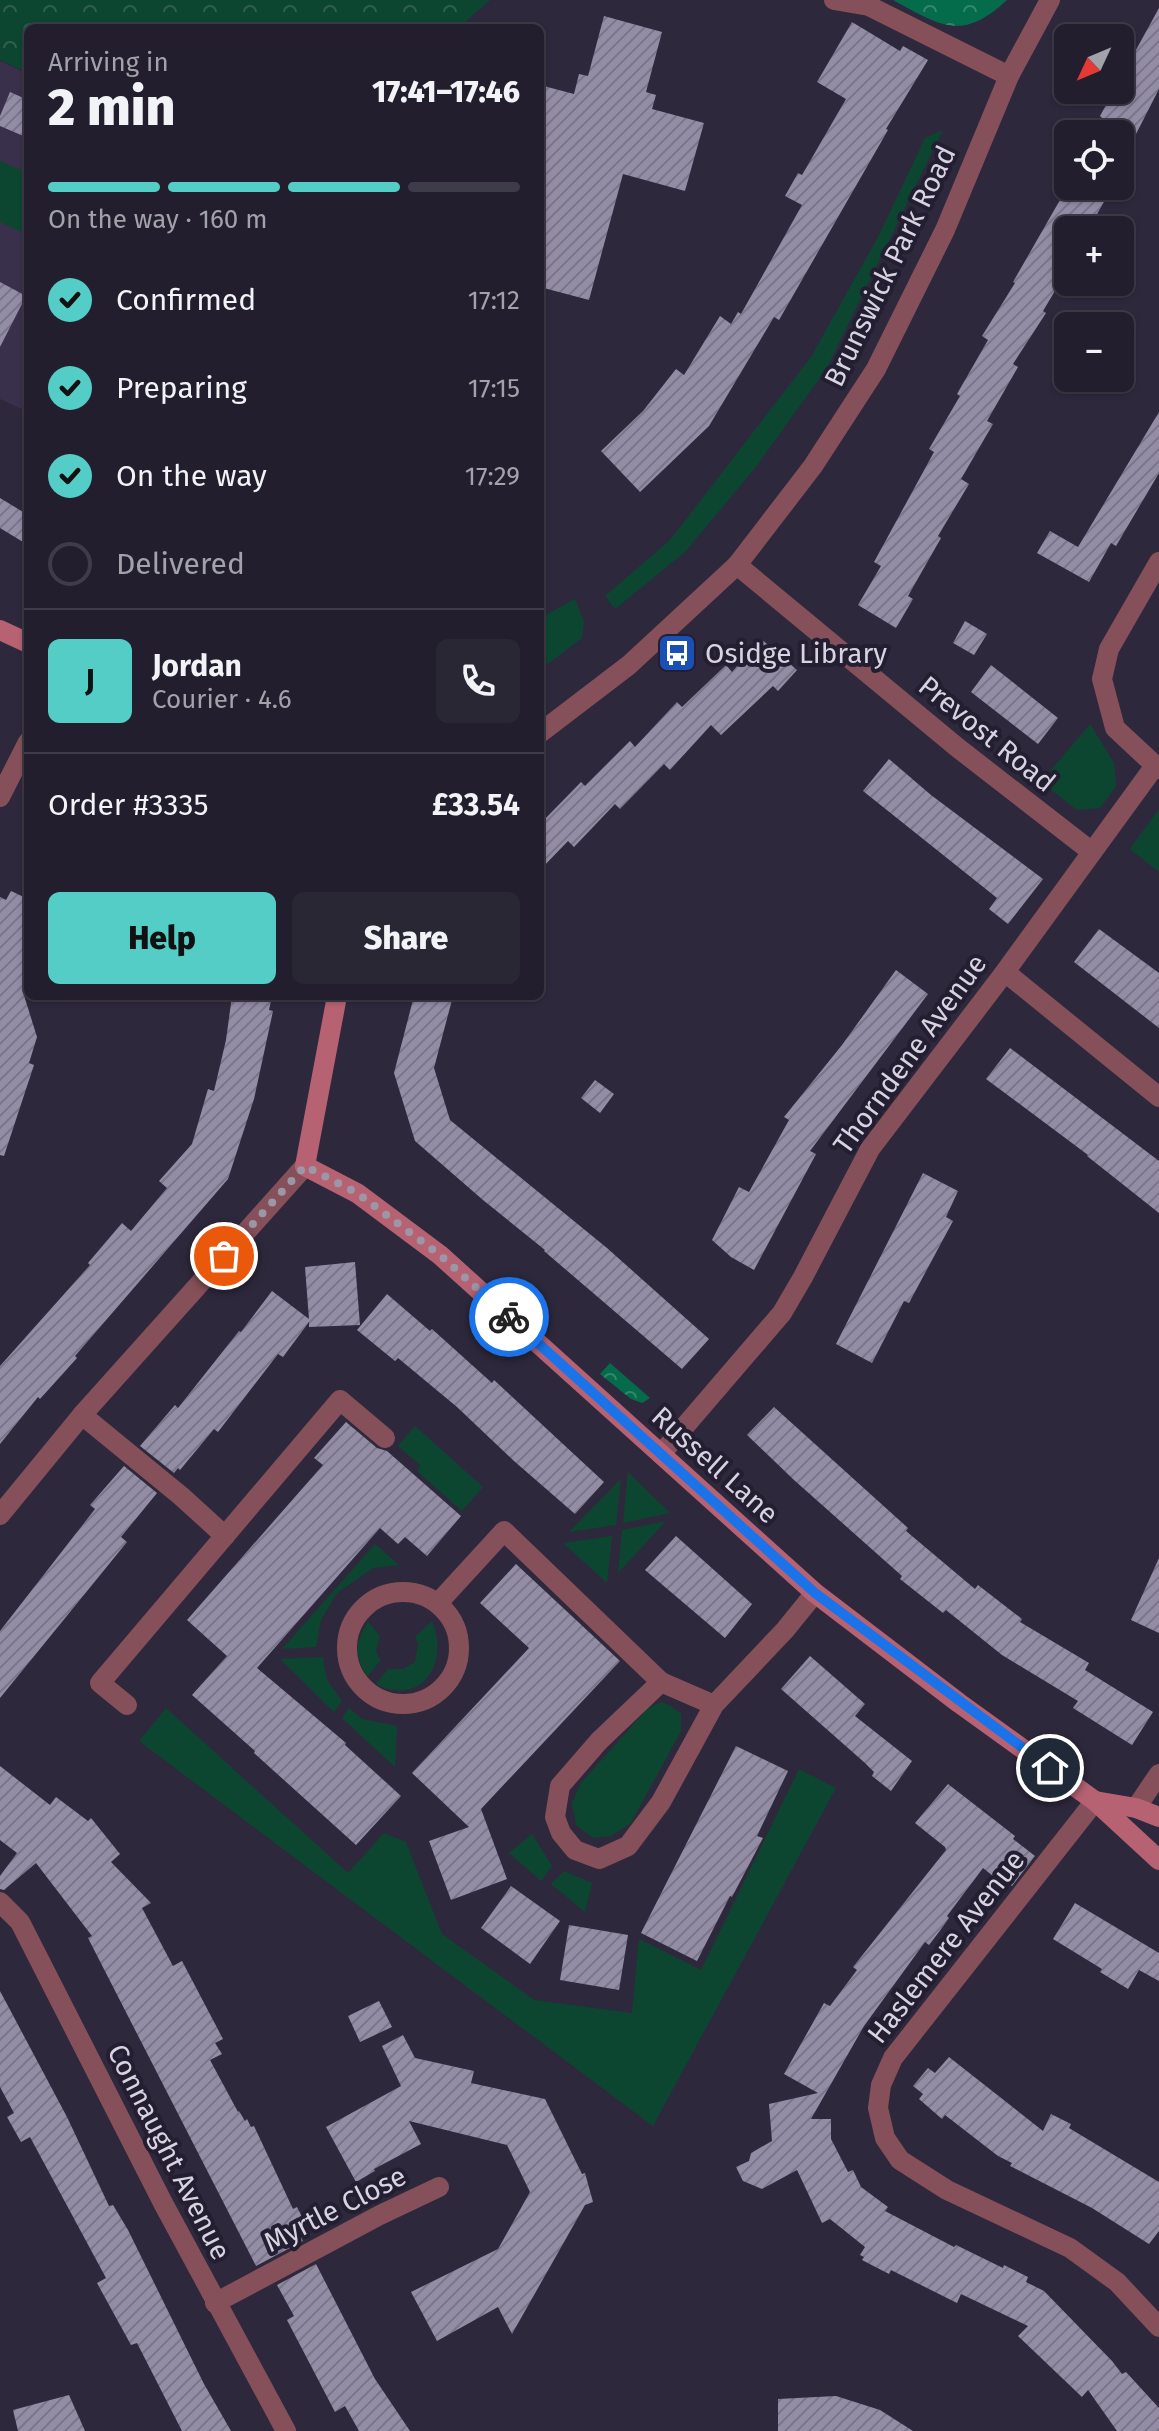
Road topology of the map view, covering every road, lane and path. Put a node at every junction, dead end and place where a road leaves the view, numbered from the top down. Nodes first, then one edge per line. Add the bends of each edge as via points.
1 (834, 0) edge
2 (1050, 0) edge
3 (1009, 76) junction
4 (1159, 562) edge
5 (737, 565) junction
6 (0, 630) edge
7 (24, 641) edge
8 (544, 730) edge
9 (24, 750) edge
10 (1157, 768) edge
11 (0, 797) edge
12 (1092, 852) junction
13 (1005, 972) junction
14 (336, 1000) edge
15 (1159, 1097) edge
16 (305, 1166) junction
17 (82, 1415) junction
18 (385, 1438) dead end
19 (661, 1454) junction
20 (0, 1515) edge
21 (225, 1536) junction
22 (815, 1593) junction
23 (438, 1603) junction
24 (661, 1682) junction
25 (127, 1705) dead end
26 (714, 1705) junction
27 (1159, 1774) edge
28 (1095, 1801) junction
29 (1136, 1808) junction
30 (1159, 1817) edge
31 (1159, 1860) edge
32 (0, 1902) edge
33 (439, 2187) dead end
34 (215, 2303) junction
35 (1159, 2327) edge
36 (286, 2431) edge

1 - 3 street via 869,6
2 - 3 street, Brunswick Park Road
3 - 5 street, Brunswick Park Road via 945,230 876,369 813,466
4 - 10 street via 1109,649 1102,679 1115,728
5 - 8 street, Brunswick Park Road via 629,665
5 - 12 street, Prevost Road
6 - 7 main road
9 - 11 street
10 - 12 street, Thorndene Avenue
12 - 13 street, Thorndene Avenue
13 - 15 street
13 - 19 street, Thorndene Avenue via 870,1149 782,1313
14 - 16 main road
16 - 17 street
16 - 19 main road, Russell Lane via 357,1193 440,1255
17 - 20 street
17 - 21 street
18 - 21 street via 340,1400
19 - 22 main road, Russell Lane
21 - 25 street via 100,1683
22 - 26 street
22 - 28 main road, Russell Lane
23 - 23 street via 421,1594 384,1594 355,1617 346,1654 371,1694 405,1704 424,1700 451,1679 459,1660 457,1632
23 - 24 street via 504,1531
24 - 26 street
24 - 26 street via 560,1786 555,1817 575,1850 599,1859 628,1846 661,1802
27 - 29 street
28 - 29 main road, Russell Lane
28 - 31 main road, Russell Lane
28 - 35 street, Haslemere Avenue via 893,2058 878,2108 885,2138 900,2160 947,2190 1070,2248 1117,2282
29 - 30 main road, Russell Lane
32 - 34 street, Connaught Avenue via 20,1922
33 - 34 street, Myrtle Close
34 - 36 street, Connaught Avenue

